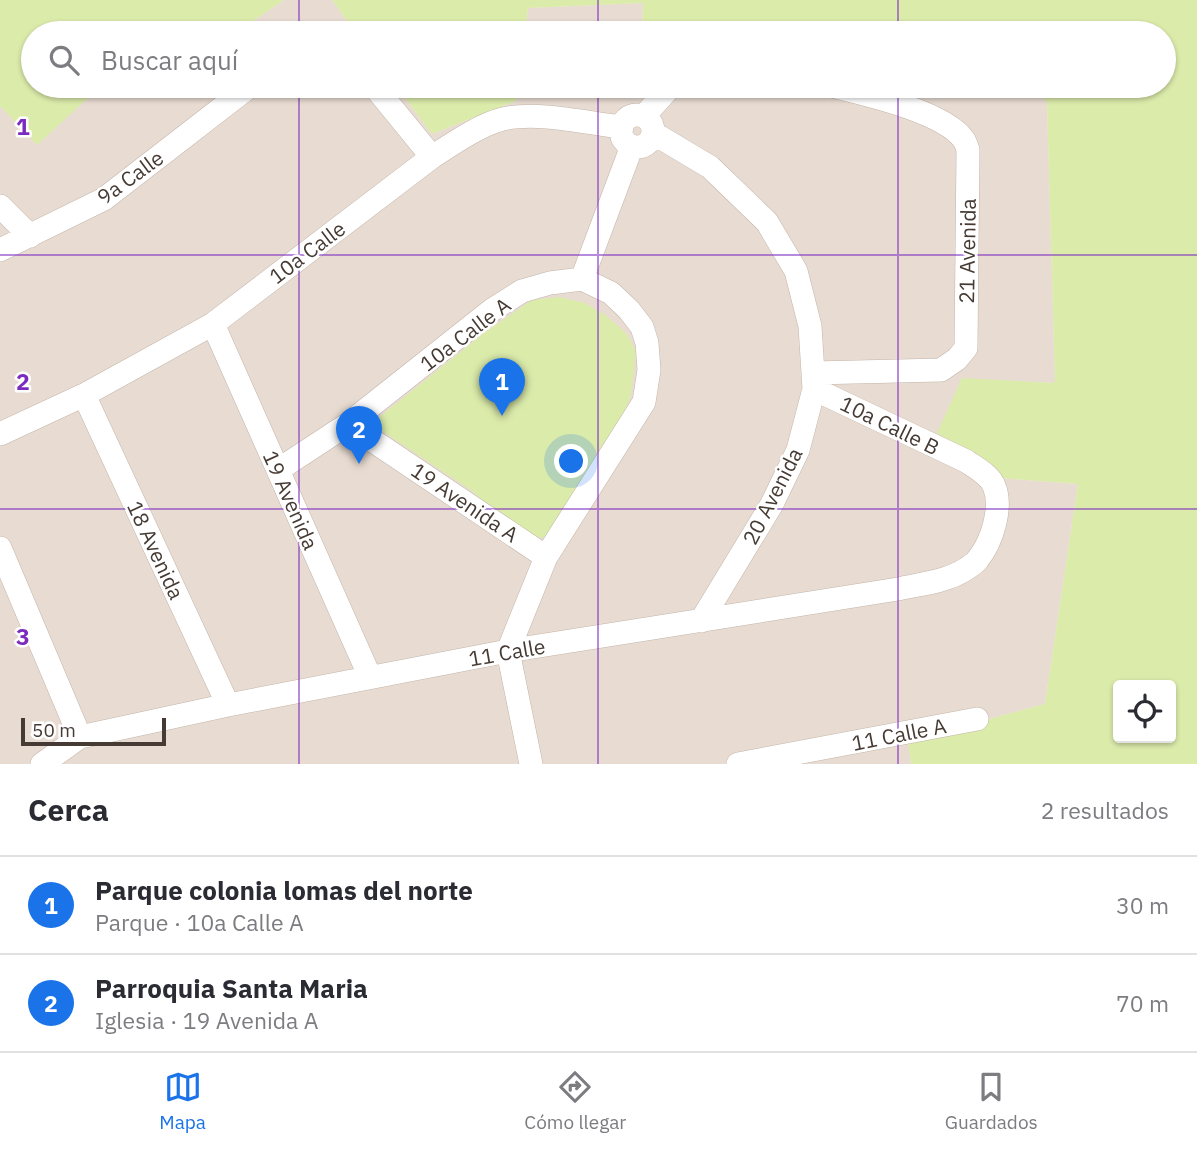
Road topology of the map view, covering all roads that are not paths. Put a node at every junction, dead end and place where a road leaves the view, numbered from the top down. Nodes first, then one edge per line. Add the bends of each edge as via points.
1 (234, 98) edge
2 (384, 98) edge
3 (663, 98) edge
4 (880, 98) edge
5 (648, 125) junction
6 (627, 136) junction
7 (432, 157) junction
8 (0, 206) edge
9 (30, 236) junction
10 (0, 250) edge
11 (582, 279) junction
12 (213, 324) junction
13 (813, 381) junction
14 (84, 396) junction
15 (348, 424) junction
16 (0, 434) edge
17 (278, 470) junction
18 (0, 548) edge
19 (546, 557) junction
20 (978, 560) joint
21 (701, 621) junction
22 (508, 651) junction
23 (370, 677) junction
24 (228, 705) junction
25 (977, 719) dead end
26 (80, 737) junction
27 (746, 763) edge
28 (42, 764) edge
29 (531, 764) edge

1 - 9 street, 9a Calle via 104,199
2 - 7 street
3 - 5 street
4 - 13 street, 21 Avenida via 945,123 965,140 966,348 941,370
5 - 6 street via 635,115 626,119
5 - 13 street, 20 Avenida via 710,167 767,222 796,271 810,326
6 - 7 street, 10a Calle via 540,116 503,119
6 - 11 street
7 - 12 street, 10a Calle
8 - 9 street
9 - 10 street, 9a Calle
11 - 15 street, 10a Calle A via 522,291
11 - 19 street via 611,293 642,327 649,370 644,402
12 - 14 street, 10a Calle
12 - 17 street, 19 Avenida
13 - 20 street, 10a Calle B via 986,475 994,484 998,506 996,522
13 - 21 street, 20 Avenida via 798,450 772,505
14 - 16 street, 10a Calle
14 - 24 street, 18 Avenida
15 - 17 street, 10a Calle A
15 - 19 street, 19 Avenida A
17 - 23 street, 19 Avenida
18 - 26 street
19 - 22 street
20 - 21 street, 11 Calle via 944,579
21 - 22 street, 11 Calle
22 - 23 street, 11 Calle
22 - 29 street
23 - 24 street, 11 Calle
24 - 26 street, 11 Calle
25 - 27 street, 11 Calle A
26 - 28 street, 11 Calle

